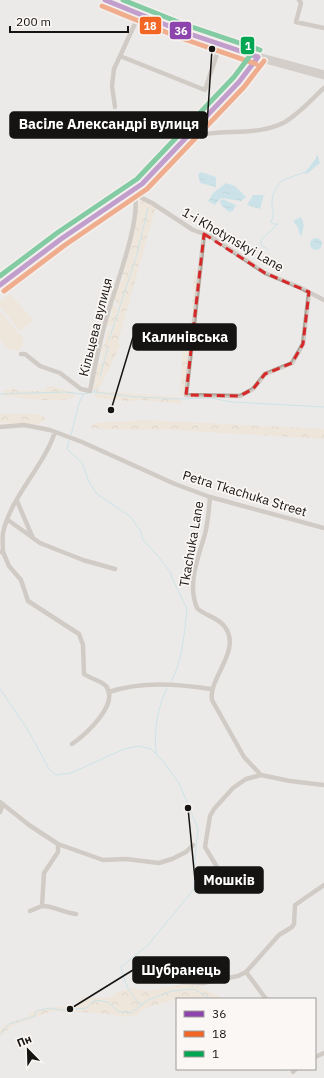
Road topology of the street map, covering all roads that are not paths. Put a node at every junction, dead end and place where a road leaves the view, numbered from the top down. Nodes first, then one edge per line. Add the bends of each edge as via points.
1 (105, 0) edge
2 (299, 0) edge
3 (139, 15) junction
4 (324, 28) edge
5 (220, 45) junction
6 (120, 56) junction
7 (258, 57) junction
8 (324, 75) edge
9 (324, 88) edge
10 (115, 107) dead end
11 (185, 139) junction
12 (134, 191) junction
13 (204, 234) junction
14 (0, 285) edge
15 (309, 292) junction
16 (324, 300) edge
17 (21, 354) dead end
18 (0, 427) edge
19 (55, 432) junction
20 (210, 497) junction
21 (17, 501) junction
22 (8, 520) junction
23 (324, 528) edge
24 (32, 536) junction
25 (2, 552) edge
26 (115, 569) dead end
27 (211, 689) junction
28 (109, 692) junction
29 (72, 744) dead end
30 (261, 775) junction
31 (324, 785) edge
32 (2, 803) edge
33 (0, 812) edge
34 (58, 844) junction
35 (193, 845) dead end
36 (217, 867) dead end
37 (324, 885) edge
38 (42, 906) junction
39 (30, 911) dead end
40 (76, 914) dead end
41 (172, 963) dead end
42 (246, 972) junction
43 (265, 998) edge

1 - 3 main road
2 - 4 street via 301,3 296,22
3 - 5 main road
3 - 6 street
5 - 6 street via 205,90
5 - 7 main road
6 - 10 street via 112,80
7 - 8 highway
7 - 11 highway via 239,82
9 - 11 street via 303,109 274,126 254,131 202,134
11 - 12 highway
12 - 13 street, 1-i Khotynskyi Lane via 193,230
12 - 14 highway via 61,239
12 - 17 street, Кільцева вулиця via 137,199 135,220 106,317 90,391 81,389 60,373 46,369 25,354
13 - 15 street, 1-i Khotynskyi Lane via 265,273
13 - 15 street via 186,396 240,396 252,389 265,374 292,363 303,344
15 - 16 street, 1-i Khotynskyi Lane
18 - 19 street, Petra Tkachuka Street via 24,426
19 - 20 street, Petra Tkachuka Street
19 - 21 street
20 - 23 street, Petra Tkachuka Street
20 - 27 street, Tkachuka Lane via 205,533 196,560 193,594 197,608 221,622 228,632 226,664
21 - 22 street
21 - 24 street
22 - 24 street
22 - 25 street via 3,535
24 - 26 street via 40,543
25 - 28 street via 9,566 21,580 28,601 79,634 84,646 84,674 100,681
27 - 28 street via 161,684
27 - 30 street via 212,700 244,757
28 - 29 street via 105,709 93,726
30 - 31 street
30 - 36 street via 246,779 233,788 210,816 205,847
32 - 33 street
32 - 34 street
34 - 35 street via 103,860 126,858 159,863 186,852
34 - 38 street via 58,852 44,873
37 - 42 street via 295,905 292,927 279,935
38 - 39 street
38 - 40 street via 52,906 67,914
41 - 42 street via 172,974 180,982 203,983
42 - 43 street

